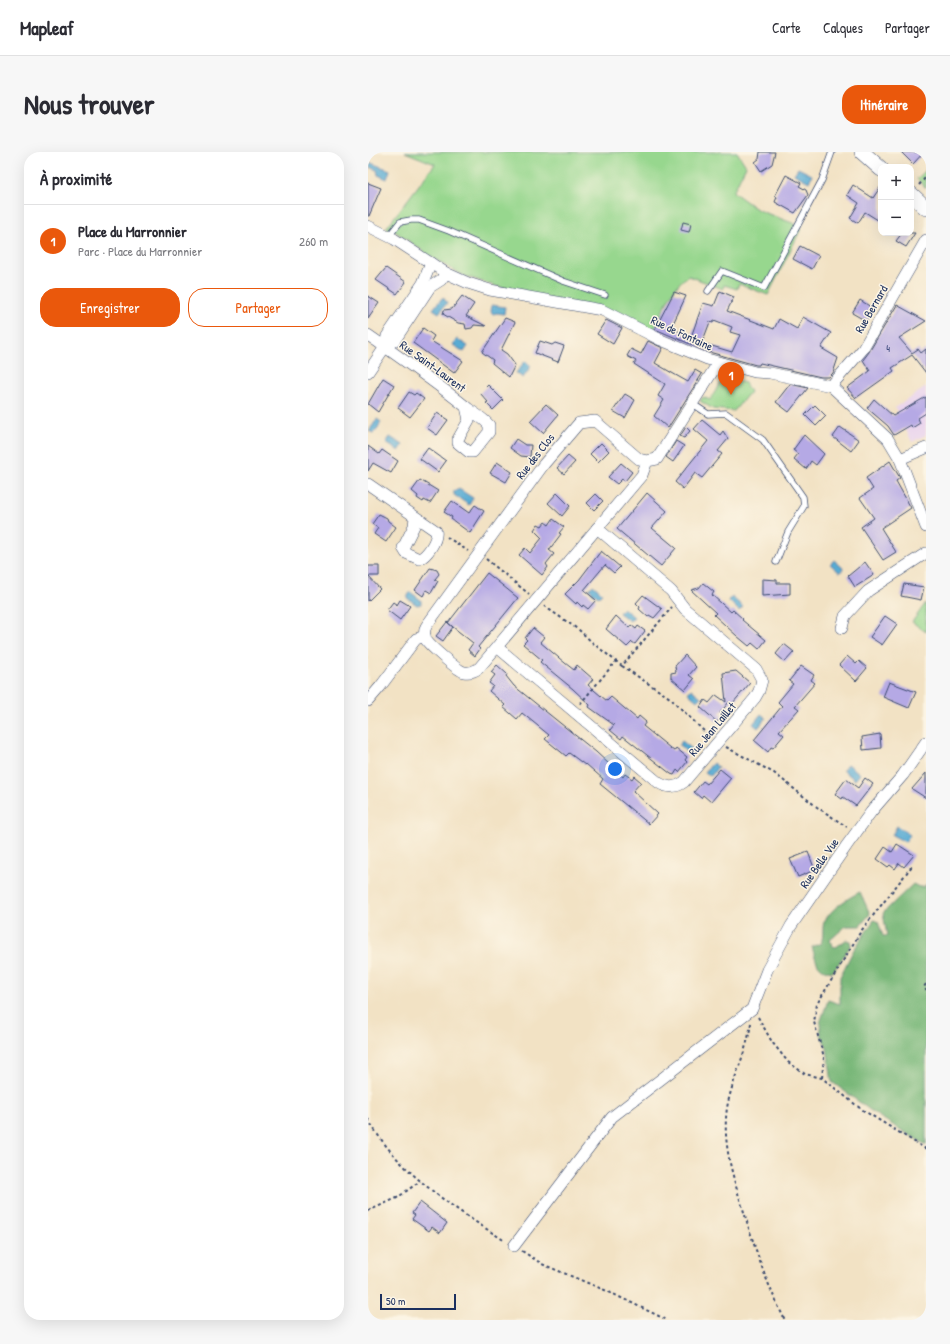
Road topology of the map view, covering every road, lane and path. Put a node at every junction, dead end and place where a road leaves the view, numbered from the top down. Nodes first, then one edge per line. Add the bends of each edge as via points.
1 (832, 152) edge
2 (862, 152) edge
3 (878, 165) edge
4 (914, 197) edge
5 (926, 208) edge
6 (368, 226) edge
7 (389, 236) junction
8 (926, 240) edge
9 (431, 263) junction
10 (446, 273) junction
11 (708, 291) dead end
12 (605, 295) dead end
13 (368, 335) edge
14 (385, 347) junction
15 (718, 363) junction
16 (368, 372) edge
17 (830, 386) junction
18 (693, 404) junction
19 (466, 407) dead end
20 (926, 448) edge
21 (900, 458) junction
22 (647, 461) junction
23 (368, 484) edge
24 (415, 517) junction
25 (926, 527) edge
26 (597, 528) junction
27 (437, 534) junction
28 (926, 553) edge
29 (477, 555) junction
30 (776, 562) dead end
31 (536, 600) junction
32 (678, 600) junction
33 (842, 628) dead end
34 (425, 636) junction
35 (497, 647) junction
36 (616, 661) junction
37 (622, 666) junction
38 (368, 700) edge
39 (574, 711) junction
40 (717, 742) junction
41 (926, 742) edge
42 (856, 834) junction
43 (912, 866) dead end
44 (926, 984) edge
45 (926, 990) edge
46 (752, 1010) junction
47 (822, 1078) junction
48 (368, 1119) edge
49 (926, 1149) edge
50 (420, 1181) junction
51 (368, 1211) edge
52 (514, 1246) junction
53 (667, 1320) edge
54 (785, 1320) edge

1 - 11 lane via 822,180 764,288 722,271
2 - 3 street
4 - 5 street
6 - 7 street, Rue de Fontaine
7 - 9 street, Rue de Fontaine
7 - 12 lane via 400,222 419,220 455,233 568,283
8 - 17 street, Rue Bernard via 863,349
9 - 10 street, Rue de Fontaine
9 - 14 street, Rue Saint-Laurent via 422,283 387,336
10 - 14 street, Rue Saint-Laurent via 430,287 395,340
10 - 15 street, Rue de Fontaine via 490,290 602,310 662,340
13 - 14 street, Rue Saint-Laurent
14 - 16 street, Rue Saint-Laurent
14 - 19 street, Rue Saint-Laurent
15 - 17 street, Rue de Fontaine
15 - 18 street
17 - 21 street via 888,439
18 - 22 street via 660,456
18 - 30 lane via 708,414 726,413 763,440 803,497 804,506 788,532
20 - 21 street
21 - 25 street
22 - 26 street via 642,475
22 - 29 street, Rue des Clos via 639,459 595,421 579,424 544,464
23 - 24 street
24 - 27 street via 434,528
24 - 27 street via 414,526 404,546 406,553 416,559 421,558
26 - 31 street
26 - 32 street, Rue Jean Laillet via 672,591
27 - 29 path via 444,535
28 - 33 street via 868,591 845,616
29 - 31 path
29 - 34 street, Rue des Clos via 427,625
31 - 35 street
31 - 36 path via 580,630
32 - 37 path
32 - 40 street, Rue Jean Laillet via 685,609 756,669 762,680 755,698
34 - 35 street via 428,643 464,672 479,668
34 - 38 street via 416,639
35 - 39 street, Rue Jean Laillet
36 - 37 path
36 - 39 path
37 - 40 path via 674,701
39 - 40 street, Rue Jean Laillet via 658,783 666,787 679,786 684,782
40 - 42 path via 774,772
41 - 42 street, Rue Belle Vue
42 - 46 street, Rue Belle Vue via 791,926 767,970
43 - 47 path via 861,931 818,1004 814,1022 824,1057
44 - 45 path
46 - 47 path via 788,1062 806,1074
46 - 52 street via 612,1116
46 - 54 path via 750,1028 727,1109 726,1138 734,1182 757,1257
47 - 49 path via 861,1109
48 - 50 path via 397,1160
50 - 51 path via 397,1198
50 - 52 path
52 - 53 path via 542,1264

